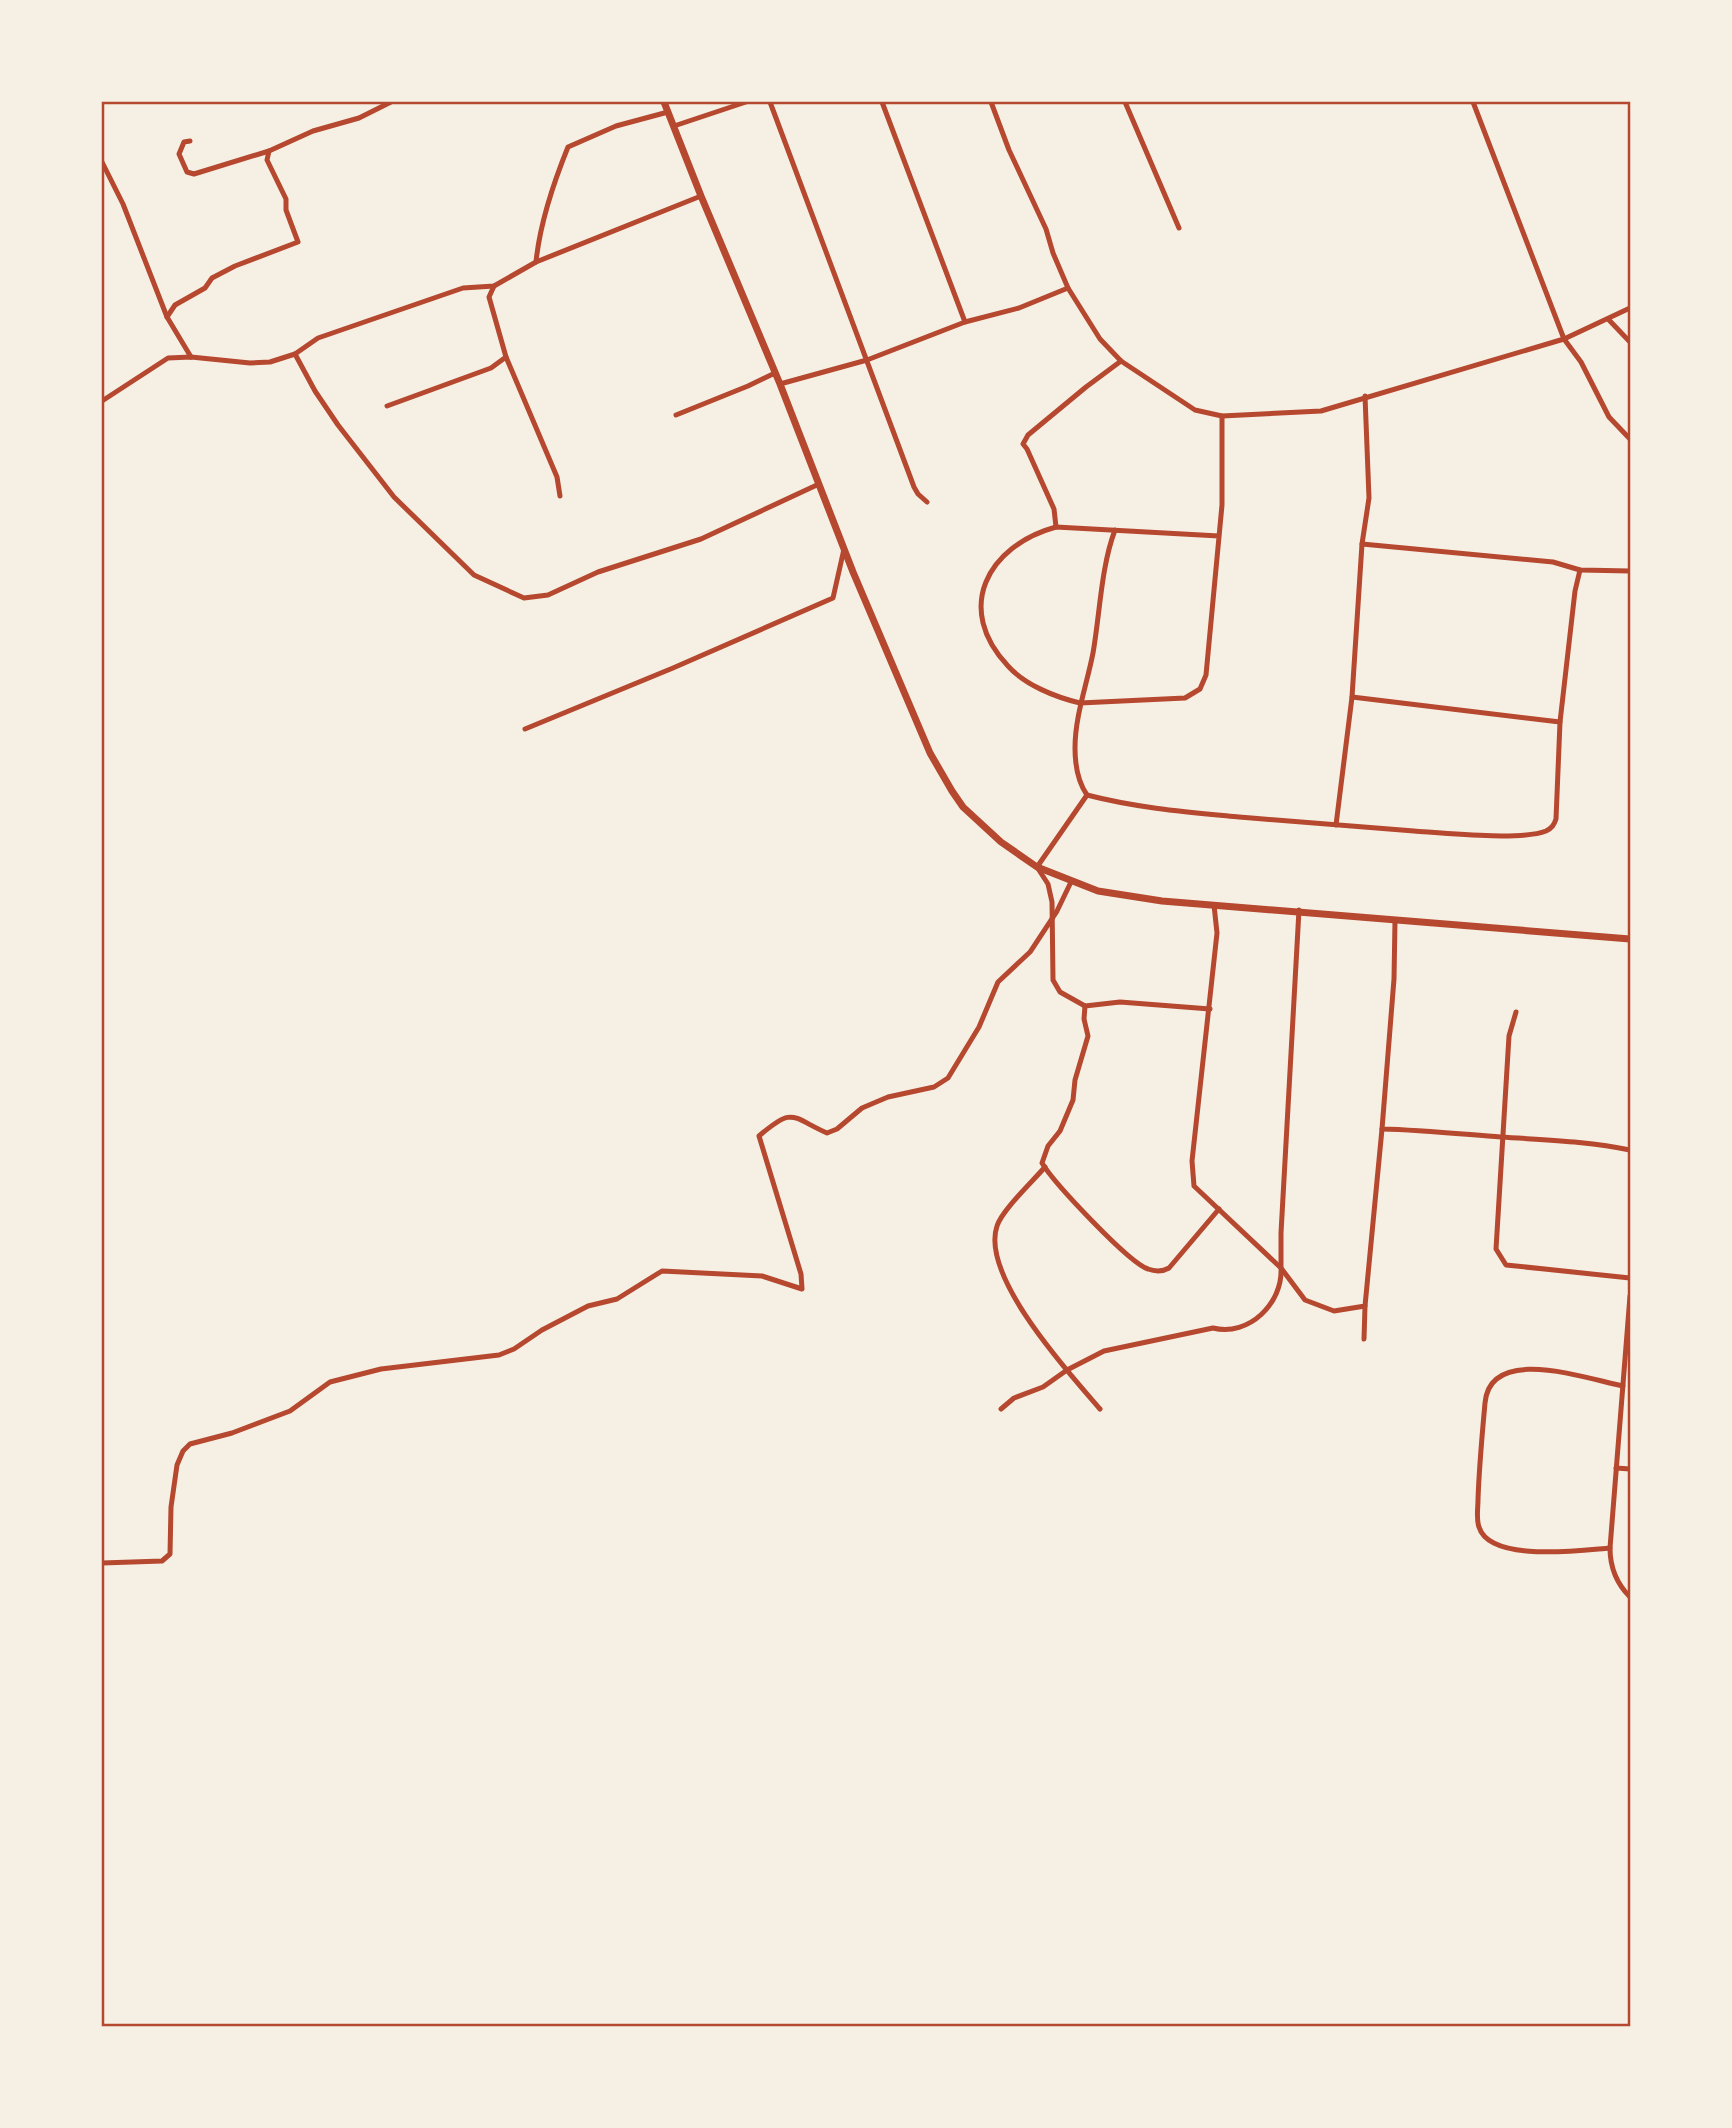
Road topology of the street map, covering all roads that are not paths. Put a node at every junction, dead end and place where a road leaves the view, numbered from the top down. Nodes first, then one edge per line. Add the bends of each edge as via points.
1 (391, 102) edge
2 (664, 102) edge
3 (746, 102) edge
4 (770, 102) edge
5 (882, 102) edge
6 (990, 102) edge
7 (1125, 102) edge
8 (1473, 102) edge
9 (668, 112) junction
10 (674, 126) junction
11 (190, 141) dead end
12 (269, 151) junction
13 (102, 162) edge
14 (701, 196) junction
15 (1179, 228) dead end
16 (536, 262) junction
17 (494, 286) junction
18 (1068, 288) junction
19 (1630, 307) edge
20 (167, 317) junction
21 (1609, 320) junction
22 (965, 322) junction
23 (1564, 339) junction
24 (1630, 342) edge
25 (295, 354) junction
26 (191, 357) junction
27 (506, 357) junction
28 (867, 360) junction
29 (1121, 361) junction
30 (775, 373) junction
31 (780, 384) junction
32 (1365, 396) junction
33 (102, 401) edge
34 (387, 406) dead end
35 (676, 415) dead end
36 (1222, 416) junction
37 (1630, 439) edge
38 (819, 484) junction
39 (560, 496) dead end
40 (927, 502) dead end
41 (1056, 527) junction
42 (1115, 530) junction
43 (1219, 537) junction
44 (1362, 544) junction
45 (844, 549) junction
46 (1580, 570) junction
47 (1630, 571) edge
48 (1352, 697) junction
49 (1080, 703) junction
50 (1560, 722) junction
51 (525, 729) dead end
52 (1087, 795) junction
53 (1336, 825) junction
54 (1037, 867) junction
55 (1072, 882) junction
56 (1214, 905) junction
57 (1299, 910) junction
58 (1052, 917) junction
59 (1395, 921) junction
60 (1630, 939) edge
61 (1084, 1006) junction
62 (1210, 1009) junction
63 (1516, 1012) dead end
64 (1382, 1129) junction
65 (1503, 1137) junction
66 (1630, 1150) edge
67 (1045, 1167) junction
68 (1219, 1209) junction
69 (1281, 1268) junction
70 (1630, 1278) edge
71 (1630, 1296) edge
72 (1366, 1306) junction
73 (1364, 1339) dead end
74 (1628, 1357) edge
75 (1066, 1370) junction
76 (1623, 1386) junction
77 (1001, 1409) dead end
78 (1100, 1409) dead end
79 (1616, 1468) junction
80 (1630, 1469) edge
81 (1610, 1548) junction
82 (102, 1563) edge
83 (1630, 1597) edge

1 - 12 street
2 - 9 street
3 - 10 street
4 - 28 street
5 - 22 street
6 - 18 street
7 - 15 street
8 - 23 street
9 - 10 street
9 - 16 street via 616,126 568,147 555,179
10 - 14 street
11 - 12 street via 184,142 179,154 187,172 194,174
12 - 20 street via 267,160 286,199 298,242 212,278 205,288 175,305
13 - 20 street
14 - 16 street
14 - 30 street
16 - 17 street
17 - 25 street via 463,288 318,338
17 - 27 street via 489,297
18 - 22 street via 1019,308
18 - 29 street via 1100,339
19 - 21 street
20 - 26 street
21 - 23 street
21 - 24 street
22 - 28 street
23 - 32 street
23 - 37 street via 1609,417
25 - 26 street via 250,363
25 - 38 street via 338,425 394,497 474,575 524,598 548,595 598,572 701,539
26 - 33 street via 168,358
27 - 34 street via 491,368
27 - 39 street via 557,477
28 - 31 street
28 - 40 street via 914,487
29 - 36 street via 1195,410
29 - 41 street via 1028,435 1023,444 1054,509
30 - 31 street
30 - 35 street
31 - 38 street
32 - 36 street via 1321,411
32 - 44 street via 1369,498
36 - 43 street
38 - 45 street
41 - 42 street
41 - 49 street via 1021,541 997,561 985,585 982,616 985,632 1008,667 1045,691
42 - 43 street
42 - 49 street
43 - 49 street via 1206,676 1200,689 1185,698
44 - 46 street via 1553,562
44 - 48 street
45 - 51 street via 833,598
45 - 54 street via 930,753 952,791 1001,842
46 - 47 street
46 - 50 street
48 - 50 street
48 - 53 street
49 - 52 street via 1076,757
50 - 53 street via 1556,819 1548,830 1519,835
52 - 53 street via 1164,810
52 - 54 street
54 - 55 street
54 - 58 street via 1048,884
55 - 56 street via 1098,891
55 - 58 street
56 - 57 street
56 - 62 street via 1217,933
57 - 59 street
57 - 69 street
58 - 61 street via 1053,980 1060,992
58 - 82 street via 1030,952 998,982 979,1027 948,1078 934,1087 862,1108 827,1133 797,1116 785,1117 758,1136 802,1289 762,1276 662,1271 617,1299 588,1306 499,1355 381,1369 330,1382 290,1411 190,1444 177,1465 168,1558
59 - 60 street
59 - 64 street
61 - 62 street via 1120,1003
61 - 67 street via 1088,1036 1073,1100 1048,1146 1042,1163
62 - 68 street via 1192,1161 1194,1186
63 - 65 street via 1509,1036
64 - 65 street
64 - 72 street
65 - 66 street
65 - 70 street via 1496,1249 1501,1261
67 - 68 street via 1074,1203 1145,1268 1162,1272 1169,1268
67 - 75 street via 1001,1219 994,1244 1010,1289
68 - 69 street
69 - 72 street via 1306,1300 1334,1311
69 - 75 street via 1282,1282 1272,1302 1248,1325 1104,1351
71 - 74 street
72 - 73 street
74 - 76 street
75 - 77 street
75 - 78 street
76 - 79 street
76 - 81 street via 1550,1370 1522,1370 1492,1382 1486,1391 1479,1487 1481,1531 1502,1546 1526,1551
79 - 80 street
79 - 81 street
81 - 83 street via 1613,1573

